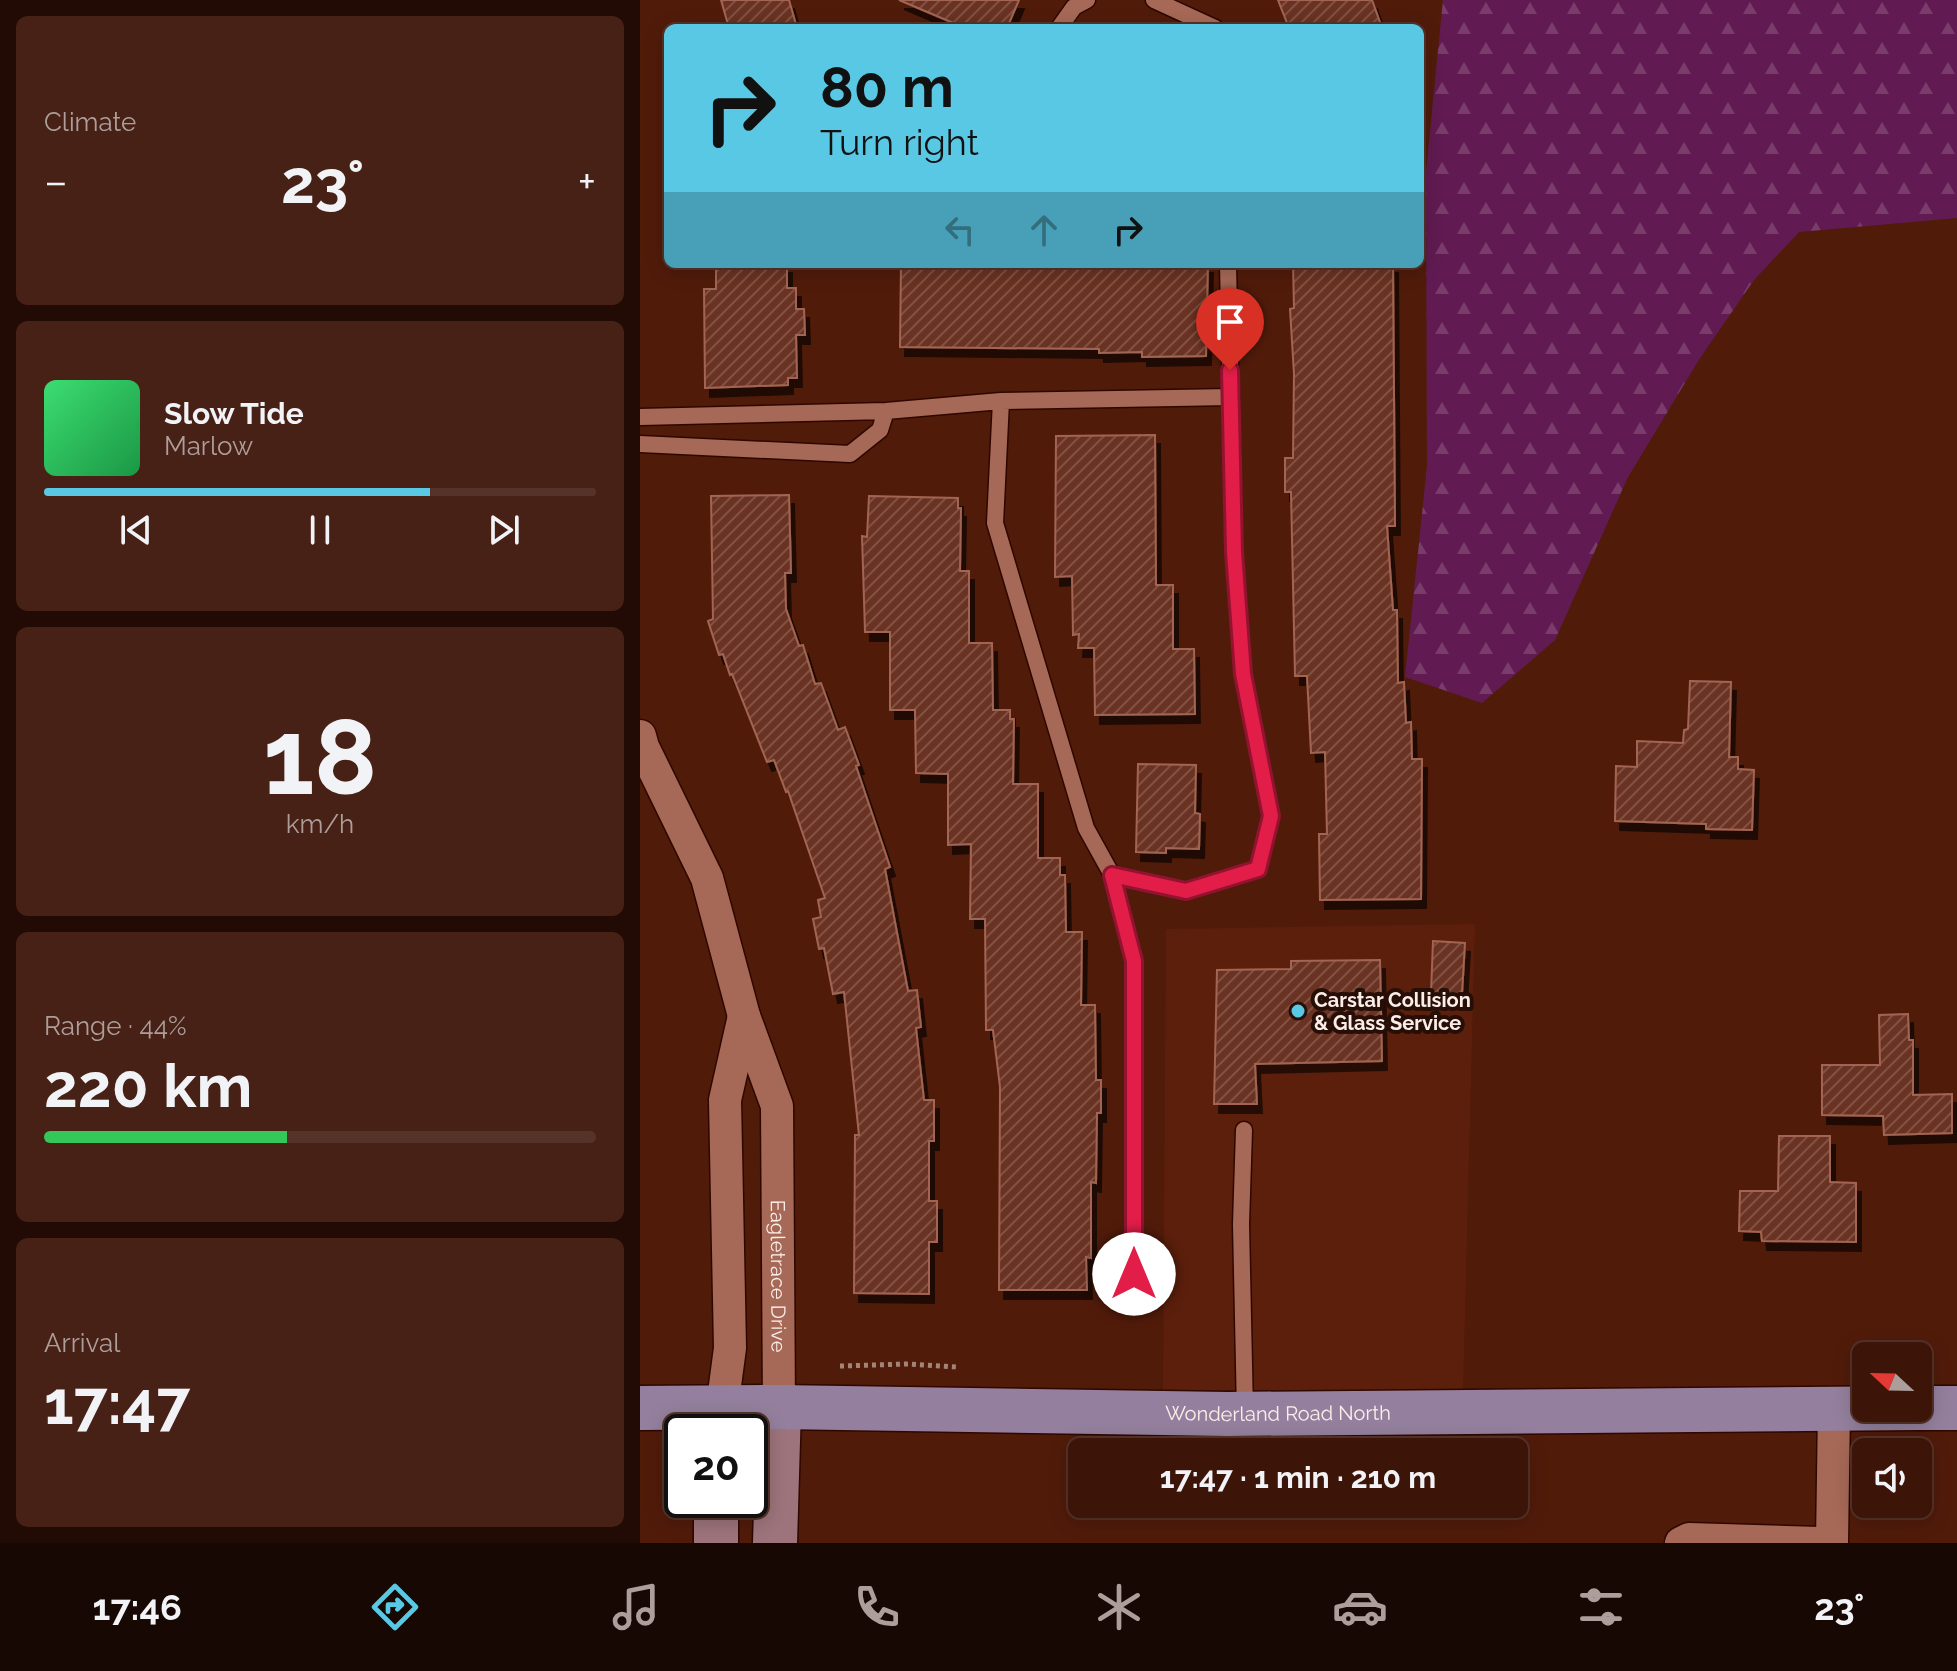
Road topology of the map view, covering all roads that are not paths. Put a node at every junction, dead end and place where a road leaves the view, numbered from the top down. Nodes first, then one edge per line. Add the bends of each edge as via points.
1 (1087, 0) edge
2 (1154, 0) edge
3 (1062, 24) edge
4 (1206, 24) edge
5 (1228, 268) edge
6 (1231, 397) junction
7 (1001, 401) junction
8 (886, 411) junction
9 (640, 417) edge
10 (640, 444) edge
11 (640, 736) edge
12 (1112, 875) junction
13 (744, 1016) junction
14 (1244, 1130) dead end
15 (1134, 1306) dead end
16 (779, 1407) junction
17 (640, 1408) edge
18 (1932, 1408) edge
19 (1957, 1408) edge
20 (1834, 1409) junction
21 (1852, 1409) edge
22 (680, 1414) edge
23 (722, 1414) edge
24 (748, 1414) edge
25 (1245, 1414) junction
26 (716, 1518) edge
27 (716, 1543) edge
28 (775, 1543) edge
29 (1681, 1543) edge
30 (1819, 1543) edge
31 (1832, 1543) edge

1 - 3 lane
2 - 4 lane
5 - 6 lane
6 - 7 lane
6 - 12 lane via 1243,674 1271,816 1262,856 1258,869 1186,891
7 - 8 lane
7 - 12 lane via 995,523 1086,828
8 - 9 lane
8 - 10 lane via 880,430 850,454
11 - 13 street, Eagletrace Drive via 707,878
12 - 15 lane via 1134,961
13 - 16 street, Eagletrace Drive via 777,1106
13 - 23 street, Eagletrace Drive via 725,1100 730,1348
14 - 25 lane
16 - 24 main road, Wonderland Road North
16 - 25 main road, Wonderland Road North
16 - 28 street, Eagletrace Drive
17 - 22 main road, Wonderland Road North
18 - 19 main road, Wonderland Road North
20 - 21 main road, Wonderland Road North
20 - 25 main road, Wonderland Road North
20 - 31 street
26 - 27 street
29 - 30 street

